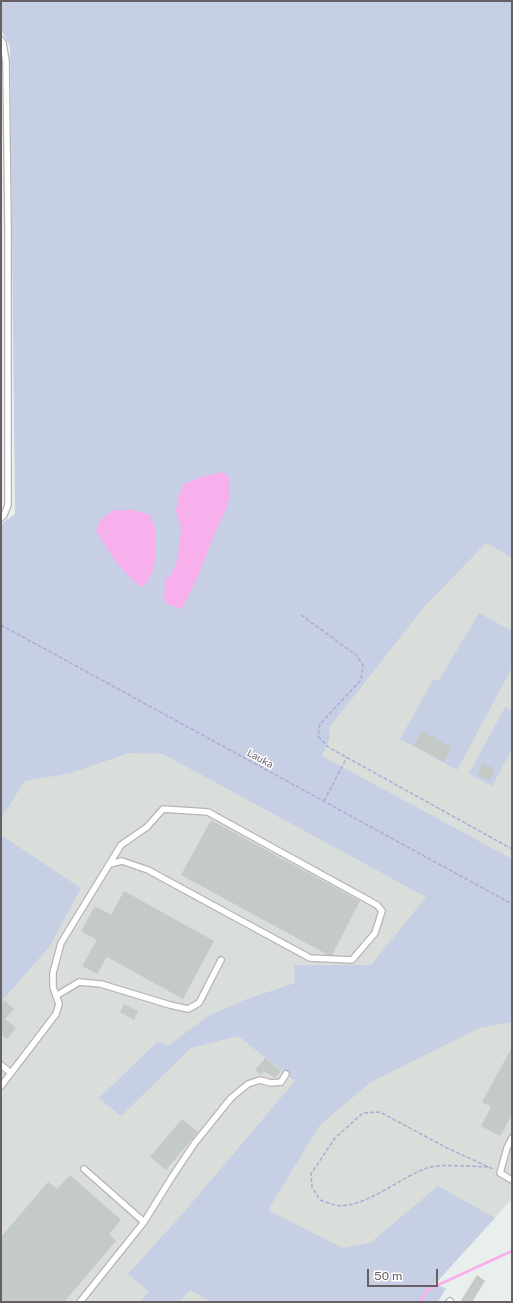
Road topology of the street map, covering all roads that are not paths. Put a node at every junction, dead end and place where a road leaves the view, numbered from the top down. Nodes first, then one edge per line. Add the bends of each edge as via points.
1 (1, 40) edge
2 (1, 518) edge
3 (110, 864) junction
4 (221, 960) dead end
5 (56, 996) junction
6 (1, 1065) edge
7 (11, 1073) junction
8 (286, 1074) dead end
9 (1, 1086) edge
10 (512, 1138) edge
11 (84, 1169) dead end
12 (512, 1180) edge
13 (144, 1222) junction
14 (80, 1302) edge

1 - 2 lane via 6,61 8,505
3 - 3 lane via 121,845 147,827 163,809 208,812 377,905 382,911 375,933 352,960 310,958 148,870 122,861
3 - 5 lane via 62,943 53,973
4 - 5 lane via 199,1003 188,1009 170,1006 101,984 79,982
5 - 7 lane via 59,1004 56,1014
6 - 7 lane
7 - 9 lane
8 - 13 lane via 280,1082 260,1080 248,1084 231,1098 194,1144
10 - 12 lane via 500,1173
11 - 13 lane
13 - 14 lane

